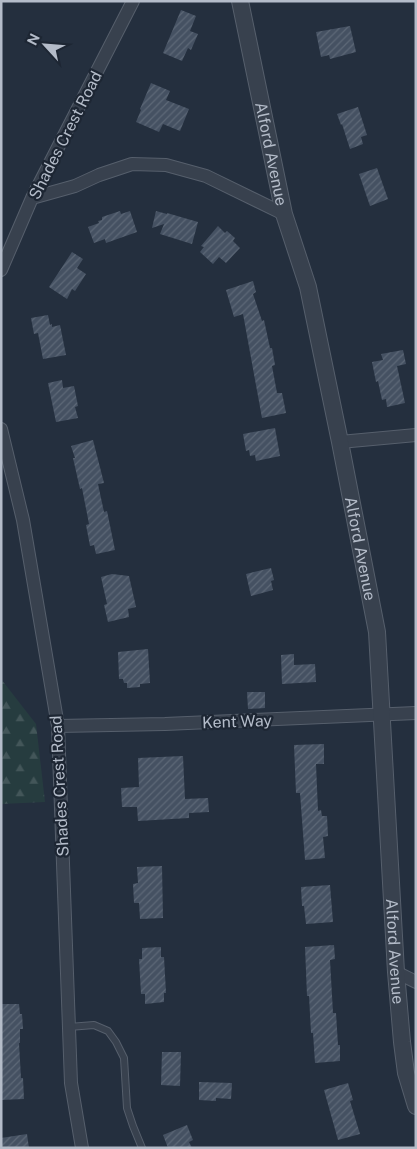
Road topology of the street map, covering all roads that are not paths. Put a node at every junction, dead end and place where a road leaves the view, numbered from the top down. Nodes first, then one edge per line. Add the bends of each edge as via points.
1 (133, 1) edge
2 (240, 1) edge
3 (32, 198) junction
4 (284, 214) junction
5 (1, 270) edge
6 (1, 429) edge
7 (416, 435) edge
8 (340, 442) junction
9 (416, 714) edge
10 (382, 715) junction
11 (58, 726) junction
12 (396, 972) junction
13 (416, 982) edge
14 (69, 1027) junction
15 (416, 1106) edge
16 (82, 1148) edge
17 (142, 1148) edge

1 - 3 street, Shades Crest Road
2 - 4 street, Alford Avenue
3 - 4 street via 132,164 166,165 206,176
3 - 5 street, Shades Crest Road
4 - 8 street, Alford Avenue via 308,287
6 - 11 street, Shades Crest Road via 23,520
7 - 8 street
8 - 10 street, Alford Avenue via 377,632
9 - 10 street, Kent Way
10 - 11 street, Kent Way
10 - 12 street, Alford Avenue
11 - 14 street, Shades Crest Road
12 - 13 street
12 - 15 street, Alford Avenue via 406,1073
14 - 16 street, Shades Crest Road via 71,1083
14 - 17 lane via 94,1025 108,1032 116,1042 124,1058 127,1108

